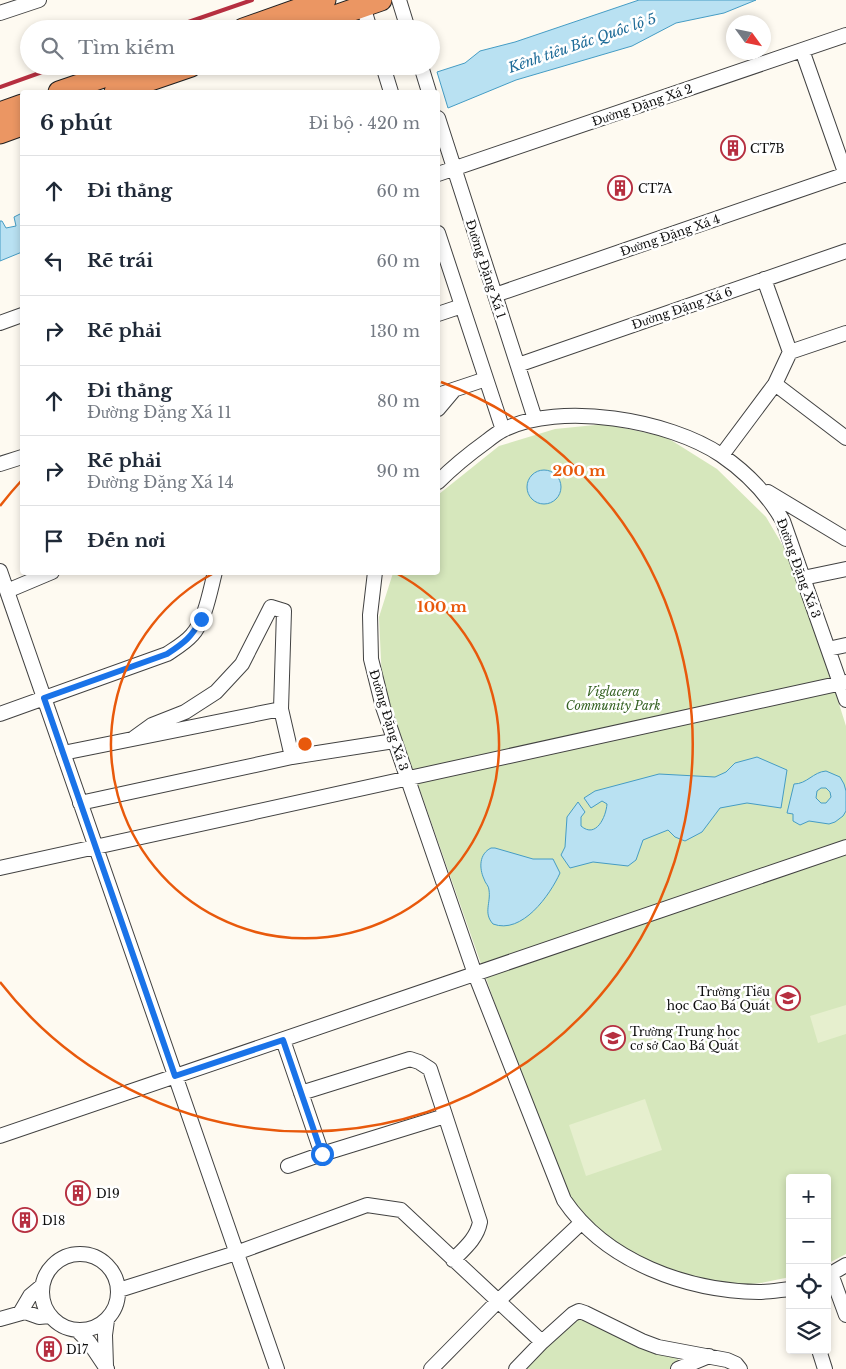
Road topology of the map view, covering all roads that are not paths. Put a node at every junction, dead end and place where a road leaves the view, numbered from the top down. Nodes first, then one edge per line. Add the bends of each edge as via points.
1 (39, 0) edge
2 (325, 0) edge
3 (399, 0) edge
4 (368, 2) edge
5 (0, 13) edge
6 (268, 20) edge
7 (321, 20) edge
8 (369, 20) edge
9 (405, 20) edge
10 (846, 35) edge
11 (802, 50) junction
12 (109, 75) edge
13 (164, 75) edge
14 (386, 75) edge
15 (424, 75) edge
16 (390, 87) edge
17 (65, 90) edge
18 (121, 90) edge
19 (428, 90) edge
20 (20, 106) edge
21 (0, 113) edge
22 (440, 124) edge
23 (20, 126) edge
24 (0, 133) edge
25 (454, 169) junction
26 (440, 173) edge
27 (846, 174) edge
28 (440, 239) edge
29 (846, 251) edge
30 (764, 279) junction
31 (495, 295) junction
32 (462, 306) junction
33 (440, 313) edge
34 (20, 316) edge
35 (0, 323) edge
36 (846, 333) edge
37 (790, 352) junction
38 (518, 364) junction
39 (486, 379) junction
40 (775, 384) junction
41 (454, 389) junction
42 (440, 394) edge
43 (440, 406) edge
44 (535, 419) junction
45 (502, 430) junction
46 (846, 438) edge
47 (722, 455) junction
48 (20, 458) edge
49 (0, 464) edge
50 (440, 480) edge
51 (756, 485) junction
52 (846, 539) edge
53 (846, 569) edge
54 (0, 571) edge
55 (45, 575) edge
56 (215, 575) edge
57 (376, 575) edge
58 (804, 578) junction
59 (7, 591) junction
60 (846, 645) edge
61 (828, 649) junction
62 (843, 682) edge
63 (44, 698) junction
64 (846, 700) edge
65 (281, 709) junction
66 (0, 714) edge
67 (134, 738) junction
68 (394, 741) junction
69 (63, 753) junction
70 (292, 757) junction
71 (407, 778) junction
72 (80, 803) junction
73 (846, 847) edge
74 (96, 848) junction
75 (0, 868) edge
76 (475, 974) junction
77 (283, 1040) junction
78 (175, 1076) junction
79 (301, 1093) junction
80 (445, 1116) junction
81 (0, 1136) edge
82 (322, 1154) junction
83 (288, 1166) dead end
84 (581, 1223) junction
85 (236, 1253) junction
86 (453, 1260) junction
87 (846, 1265) edge
88 (831, 1274) edge
89 (831, 1280) edge
90 (42, 1286) junction
91 (786, 1289) edge
92 (119, 1290) junction
93 (497, 1302) junction
94 (20, 1313) junction
95 (846, 1315) edge
96 (50, 1316) junction
97 (0, 1319) edge
98 (107, 1320) junction
99 (78, 1331) junction
100 (542, 1342) junction
101 (820, 1354) edge
102 (709, 1356) junction
103 (106, 1368) edge
104 (276, 1369) edge
105 (432, 1369) edge
106 (516, 1369) edge
107 (678, 1369) edge
108 (740, 1369) edge
109 (825, 1369) edge

1 - 5 street
2 - 6 highway
3 - 9 street
4 - 7 highway
4 - 8 street
10 - 11 street, Đường Đặng Xá 2
11 - 25 street, Đường Đặng Xá 2
11 - 27 street
12 - 17 highway
13 - 18 highway
14 - 16 street
15 - 19 street
20 - 21 highway
22 - 25 street, Đường Đặng Xá 1
23 - 24 highway
25 - 26 street, Đường Đặng Xá 2
25 - 31 street, Đường Đặng Xá 1
27 - 31 street, Đường Đặng Xá 4
28 - 32 street
29 - 30 street, Đường Đặng Xá 6
30 - 37 street
30 - 38 street, Đường Đặng Xá 6
31 - 38 street, Đường Đặng Xá 1
32 - 33 street
32 - 39 street
34 - 35 street
36 - 37 street
37 - 40 street
38 - 44 street, Đường Đặng Xá 1
39 - 41 street
39 - 45 street
40 - 46 street
40 - 47 street
41 - 42 street
41 - 43 street
44 - 45 street, Đường Đặng Xá 3
44 - 47 street, Đường Đặng Xá 3 via 568,416 637,422 672,432
45 - 50 street, Đường Đặng Xá 3 via 464,457
47 - 51 street, Đường Đặng Xá 3
48 - 49 street
51 - 52 street
51 - 58 street, Đường Đặng Xá 3 via 783,521
53 - 58 street
54 - 59 street
55 - 59 street
56 - 63 street via 201,619 194,634 183,644 167,654
57 - 68 street, Đường Đặng Xá 3 via 370,615 371,659
58 - 61 street, Đường Đặng Xá 3
59 - 63 street
60 - 61 street
61 - 62 street, Đường Đặng Xá 3
62 - 64 street, Đường Đặng Xá 3
62 - 71 street
63 - 66 street
63 - 69 street
65 - 67 street
65 - 67 street via 284,611 271,607 242,664 216,692 185,712 152,725
65 - 70 street
67 - 69 street
68 - 70 street
68 - 71 street, Đường Đặng Xá 3
69 - 72 street
70 - 72 street
71 - 74 street
71 - 76 street, Đường Đặng Xá 3
72 - 74 street
73 - 76 street
74 - 75 street
74 - 78 street
76 - 77 street
76 - 84 street, Đường Đặng Xá 3 via 564,1200
77 - 78 street
77 - 79 street
78 - 81 street
78 - 85 street
79 - 80 street via 410,1059 430,1069
79 - 82 street
80 - 82 street
80 - 86 street via 480,1222 474,1239
82 - 83 street
84 - 91 street, Đường Đặng Xá 3 via 624,1255 688,1284 752,1292
84 - 93 street
85 - 86 street via 367,1205 401,1210
85 - 92 street
85 - 104 street
86 - 93 street
87 - 88 street
89 - 95 street
90 - 92 street via 48,1271 60,1259 75,1254 91,1255 105,1262 115,1275
90 - 94 street via 30,1296
90 - 96 street via 43,1302
92 - 98 street via 116,1306
93 - 100 street
93 - 105 street
94 - 96 street
94 - 97 street
96 - 99 street via 62,1326
98 - 99 street via 94,1328
98 - 103 street
99 - 103 street
100 - 102 street via 579,1311 658,1347
100 - 106 street
101 - 109 street
102 - 107 street
102 - 108 street via 727,1360

